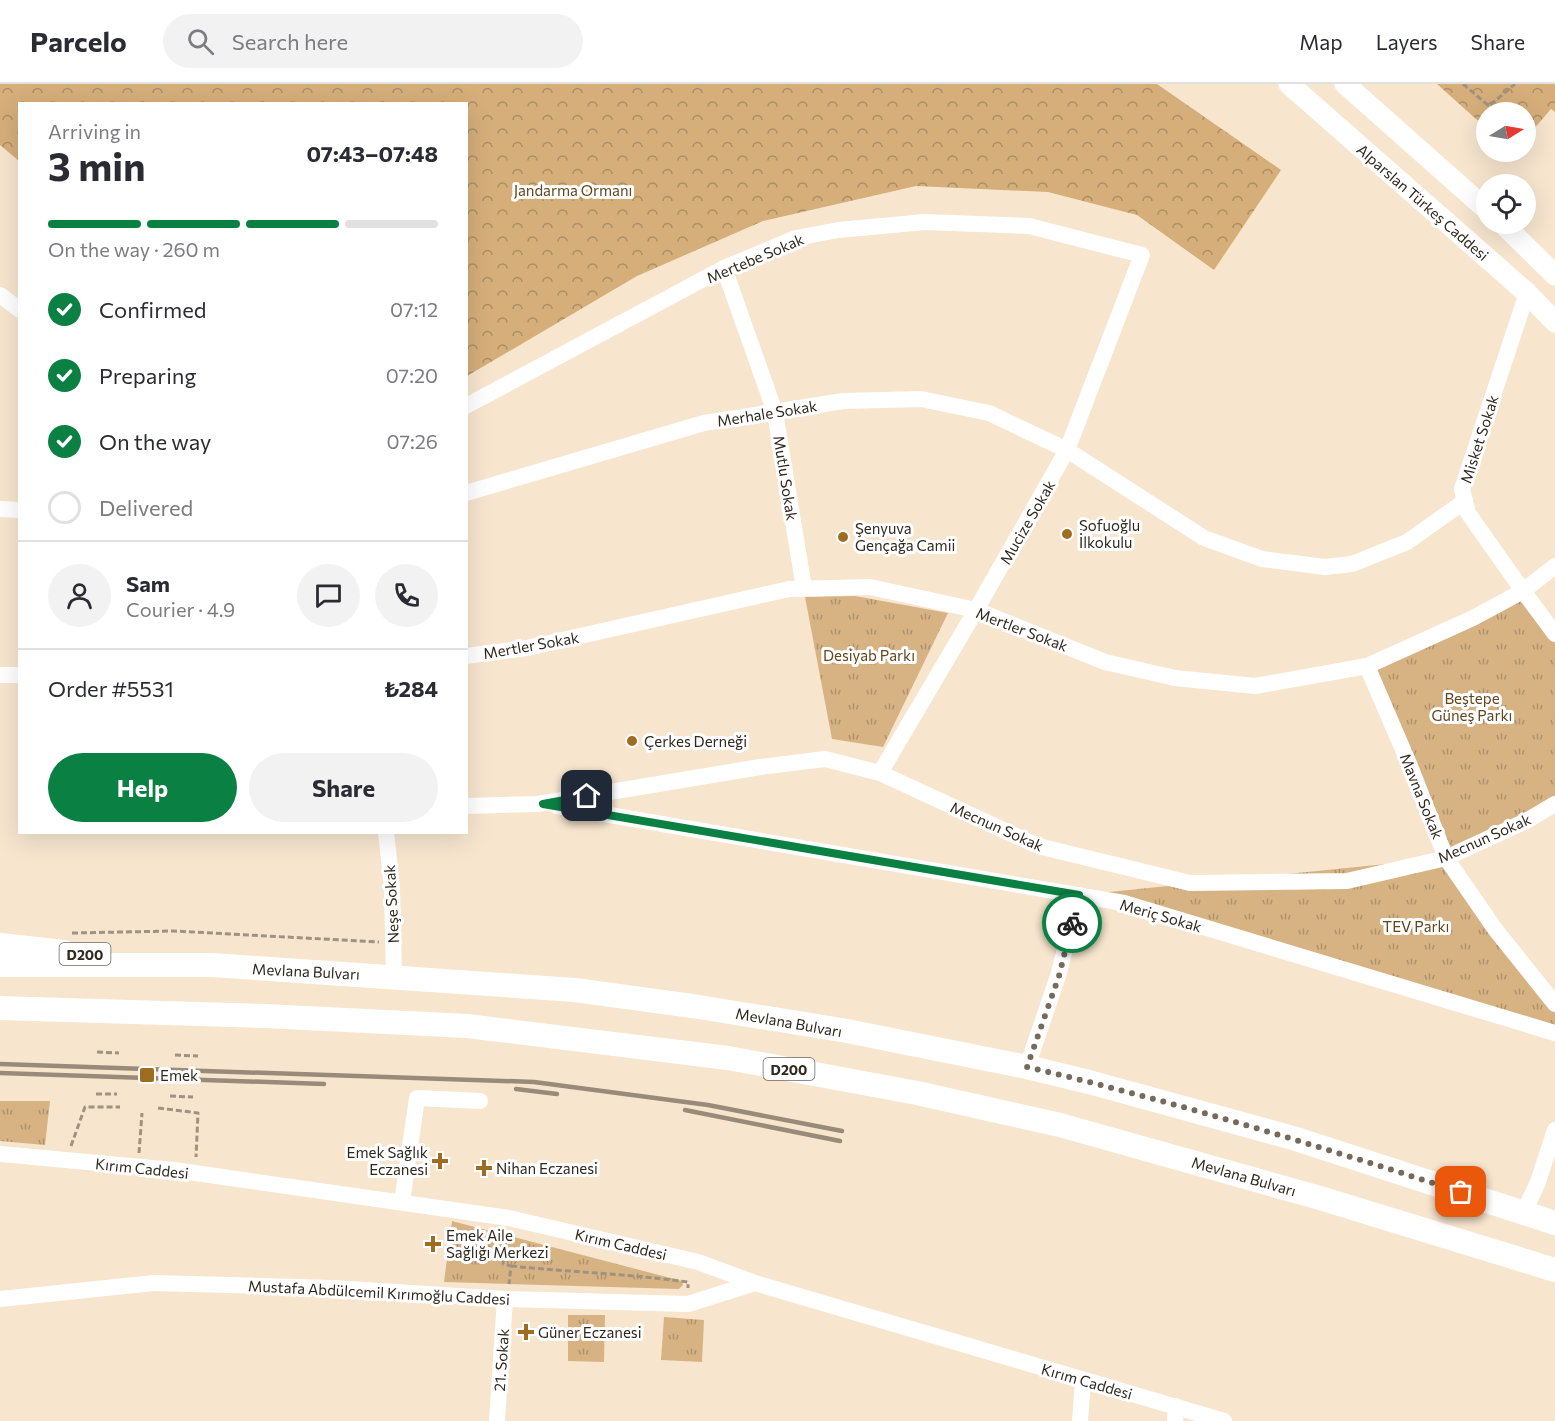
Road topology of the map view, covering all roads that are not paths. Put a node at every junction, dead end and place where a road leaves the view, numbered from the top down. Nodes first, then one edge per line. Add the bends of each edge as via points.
1 (1289, 84) edge
2 (1345, 84) edge
3 (1476, 200) edge
4 (1514, 234) edge
5 (1142, 255) joint
6 (724, 268) junction
7 (1554, 271) edge
8 (1527, 293) junction
9 (0, 295) edge
10 (18, 308) edge
11 (1555, 322) edge
12 (468, 405) edge
13 (775, 411) junction
14 (1067, 450) junction
15 (468, 492) edge
16 (1465, 501) junction
17 (0, 509) edge
18 (18, 510) edge
19 (1555, 566) edge
20 (804, 588) junction
21 (1523, 591) junction
22 (976, 610) junction
23 (1555, 634) edge
24 (468, 656) edge
25 (1367, 666) junction
26 (0, 675) edge
27 (18, 675) edge
28 (880, 773) junction
29 (543, 804) junction
30 (1555, 804) edge
31 (468, 806) edge
32 (386, 834) edge
33 (1446, 858) junction
34 (1079, 895) junction
35 (0, 945) edge
36 (171, 964) junction
37 (0, 965) edge
38 (394, 976) junction
39 (1555, 1004) edge
40 (0, 1008) edge
41 (1555, 1033) edge
42 (1027, 1067) junction
43 (480, 1101) dead end
44 (1555, 1130) edge
45 (0, 1154) edge
46 (1550, 1162) edge
47 (402, 1202) junction
48 (1524, 1212) junction
49 (1555, 1223) edge
50 (1555, 1270) edge
51 (755, 1283) junction
52 (0, 1299) edge
53 (507, 1299) junction
54 (1083, 1380) junction
55 (1175, 1413) edge
56 (498, 1421) edge
57 (1080, 1421) edge
58 (1224, 1421) edge

1 - 8 main road, Alparslan Türkeş Caddesi
2 - 3 main road
4 - 7 main road
5 - 6 street, Mertebe Sokak via 1029,226 925,222 796,238
5 - 14 street, Mucize Sokak
6 - 12 street, Mertebe Sokak
6 - 13 street, Mutlu Sokak
8 - 11 main road, Alparslan Türkeş Caddesi
8 - 16 street, Misket Sokak via 1462,489
9 - 10 street
13 - 14 street, Merhale Sokak via 843,401 921,399 989,413
13 - 15 street, Merhale Sokak via 704,423
13 - 20 street, Mutlu Sokak
14 - 16 street, Merhale Sokak via 1204,538 1262,559 1290,563 1325,567 1352,564 1407,542
14 - 22 street, Mucize Sokak
16 - 21 street, Misket Sokak via 1468,513
17 - 18 street
19 - 21 street, Mertler Sokak
20 - 22 street, Mertler Sokak via 870,587
20 - 24 street, Mertler Sokak via 527,648
21 - 23 street, Misket Sokak
21 - 25 street, Mertler Sokak
22 - 25 street, Mertler Sokak via 1105,662 1175,678 1255,686
22 - 28 street, Mucize Sokak
25 - 33 street, Mavna Sokak
26 - 27 street
28 - 29 street, Mecnun Sokak via 825,759 760,766
28 - 33 street, Mecnun Sokak via 1038,846 1190,883 1347,880
29 - 31 street, Mecnun Sokak
29 - 34 street, Meriç Sokak
30 - 33 street, Mecnun Sokak
32 - 38 street, Neşe Sokak
33 - 39 street, Mavna Sokak via 1495,929
34 - 41 street, Meriç Sokak via 1124,903
34 - 42 street via 1059,976
35 - 36 highway, D200
36 - 37 highway, Mevlana Bulvarı
36 - 38 highway, Mevlana Bulvarı / D200
38 - 42 highway, Mevlana Bulvarı / D200 via 575,990 699,1006
40 - 50 highway, Mevlana Bulvarı / D200 via 435,1024 728,1058 917,1093 1060,1125 1320,1198
42 - 48 highway, Mevlana Bulvarı / D200 via 1293,1138
43 - 47 street via 417,1098
44 - 46 street
45 - 47 street, Kırım Caddesi via 195,1173
46 - 48 street
47 - 51 street, Kırım Caddesi via 509,1218 698,1262
48 - 49 highway, Mevlana Bulvarı / D200
51 - 53 street, Mustafa Abdülcemil Kırımoğlu Caddesi via 688,1304
51 - 54 street, Kırım Caddesi
52 - 53 street, Mustafa Abdülcemil Kırımoğlu Caddesi via 154,1283 333,1288
53 - 56 street, 21. Sokak
54 - 55 street, Kırım Caddesi
54 - 57 street
55 - 58 street, Kırım Caddesi

